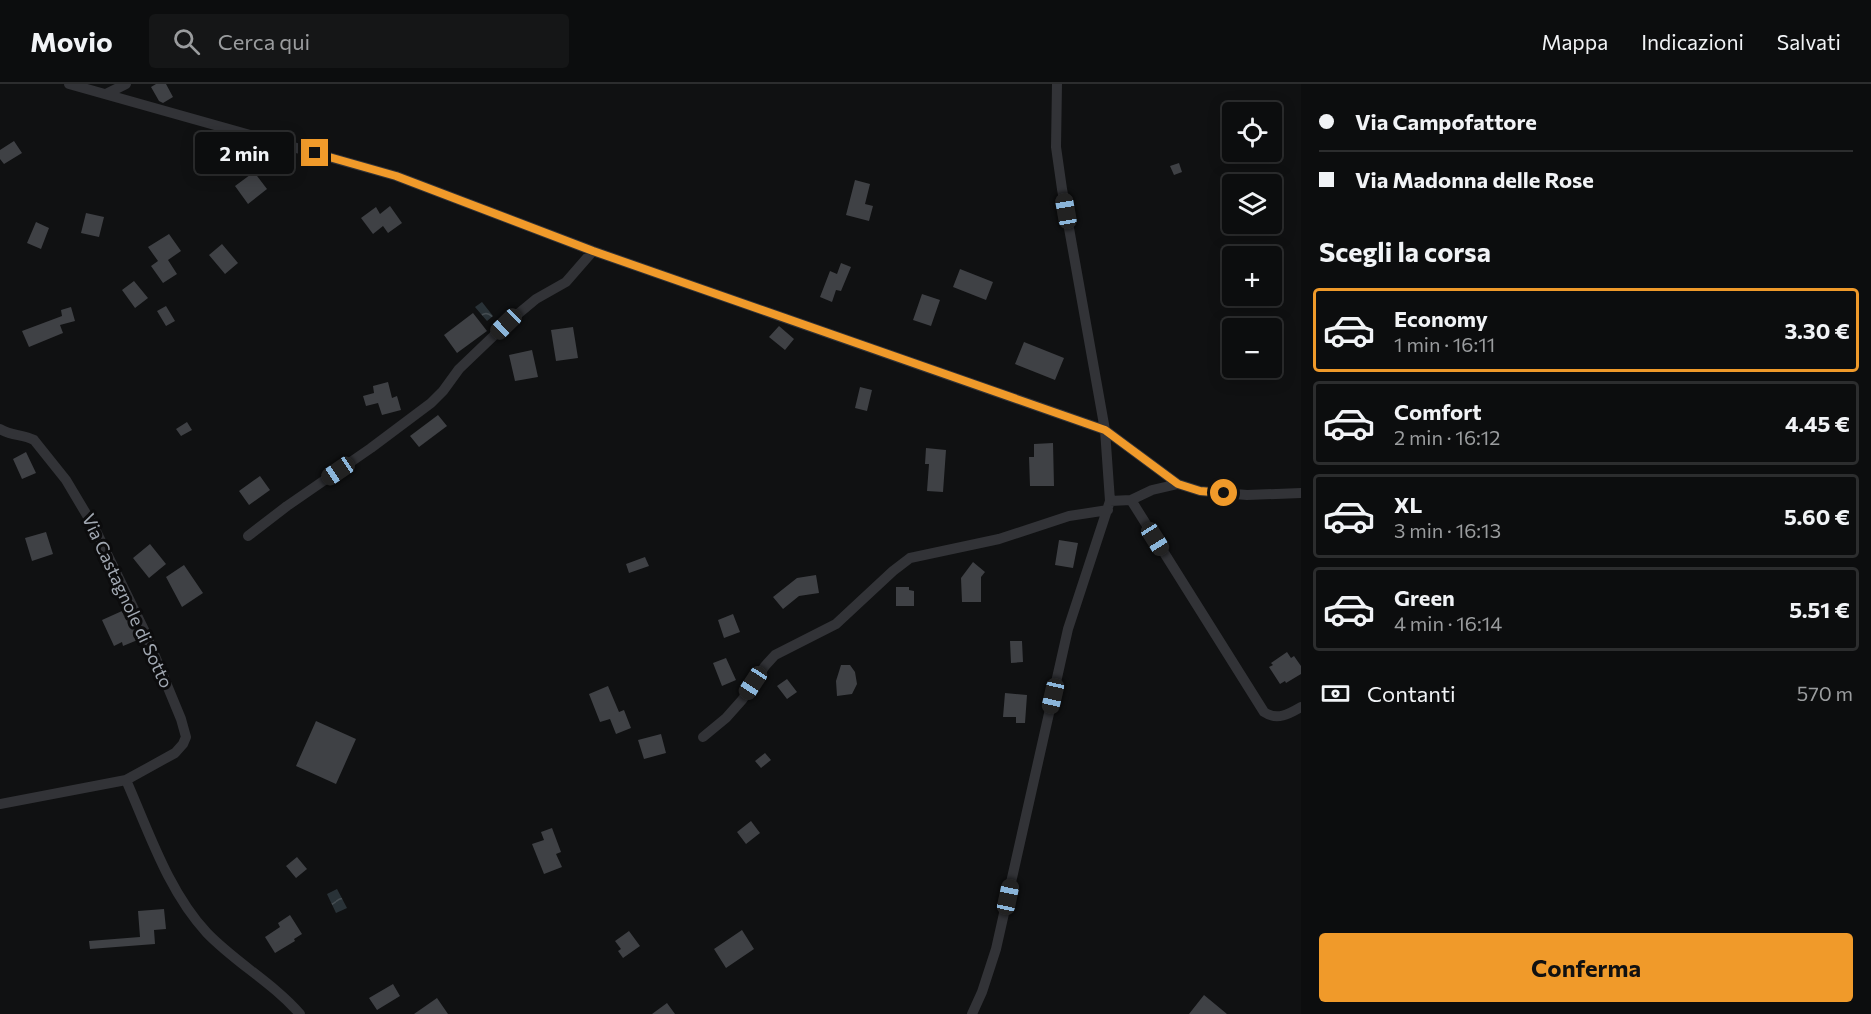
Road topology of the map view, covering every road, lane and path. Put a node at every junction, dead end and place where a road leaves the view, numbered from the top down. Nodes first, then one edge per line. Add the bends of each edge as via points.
1 (69, 84) edge
2 (126, 84) edge
3 (1058, 84) edge
4 (105, 94) junction
5 (593, 251) junction
6 (0, 429) edge
7 (1105, 430) junction
8 (1178, 484) junction
9 (1301, 494) edge
10 (1131, 500) junction
11 (1109, 506) junction
12 (248, 536) dead end
13 (1301, 707) edge
14 (703, 736) dead end
15 (126, 780) junction
16 (0, 804) edge
17 (300, 1014) edge
18 (972, 1014) edge

1 - 4 street
2 - 4 street
3 - 7 street via 1056,147
4 - 5 street via 396,176
5 - 7 street
5 - 12 street via 566,282 536,299 506,324 459,369 431,403
6 - 15 street, Via Castagnole di Sotto via 34,440 75,494 145,632 183,723 186,737 178,750
7 - 8 street
7 - 11 street
8 - 9 street via 1200,491 1247,495
8 - 10 street
10 - 11 street
10 - 13 street via 1264,712 1281,717
11 - 14 street via 999,539 910,558 836,624 775,655 742,700
11 - 18 street via 1068,629 996,949
15 - 16 street, Via Castagnole di Sotto
15 - 17 street via 171,880 193,916 218,943

